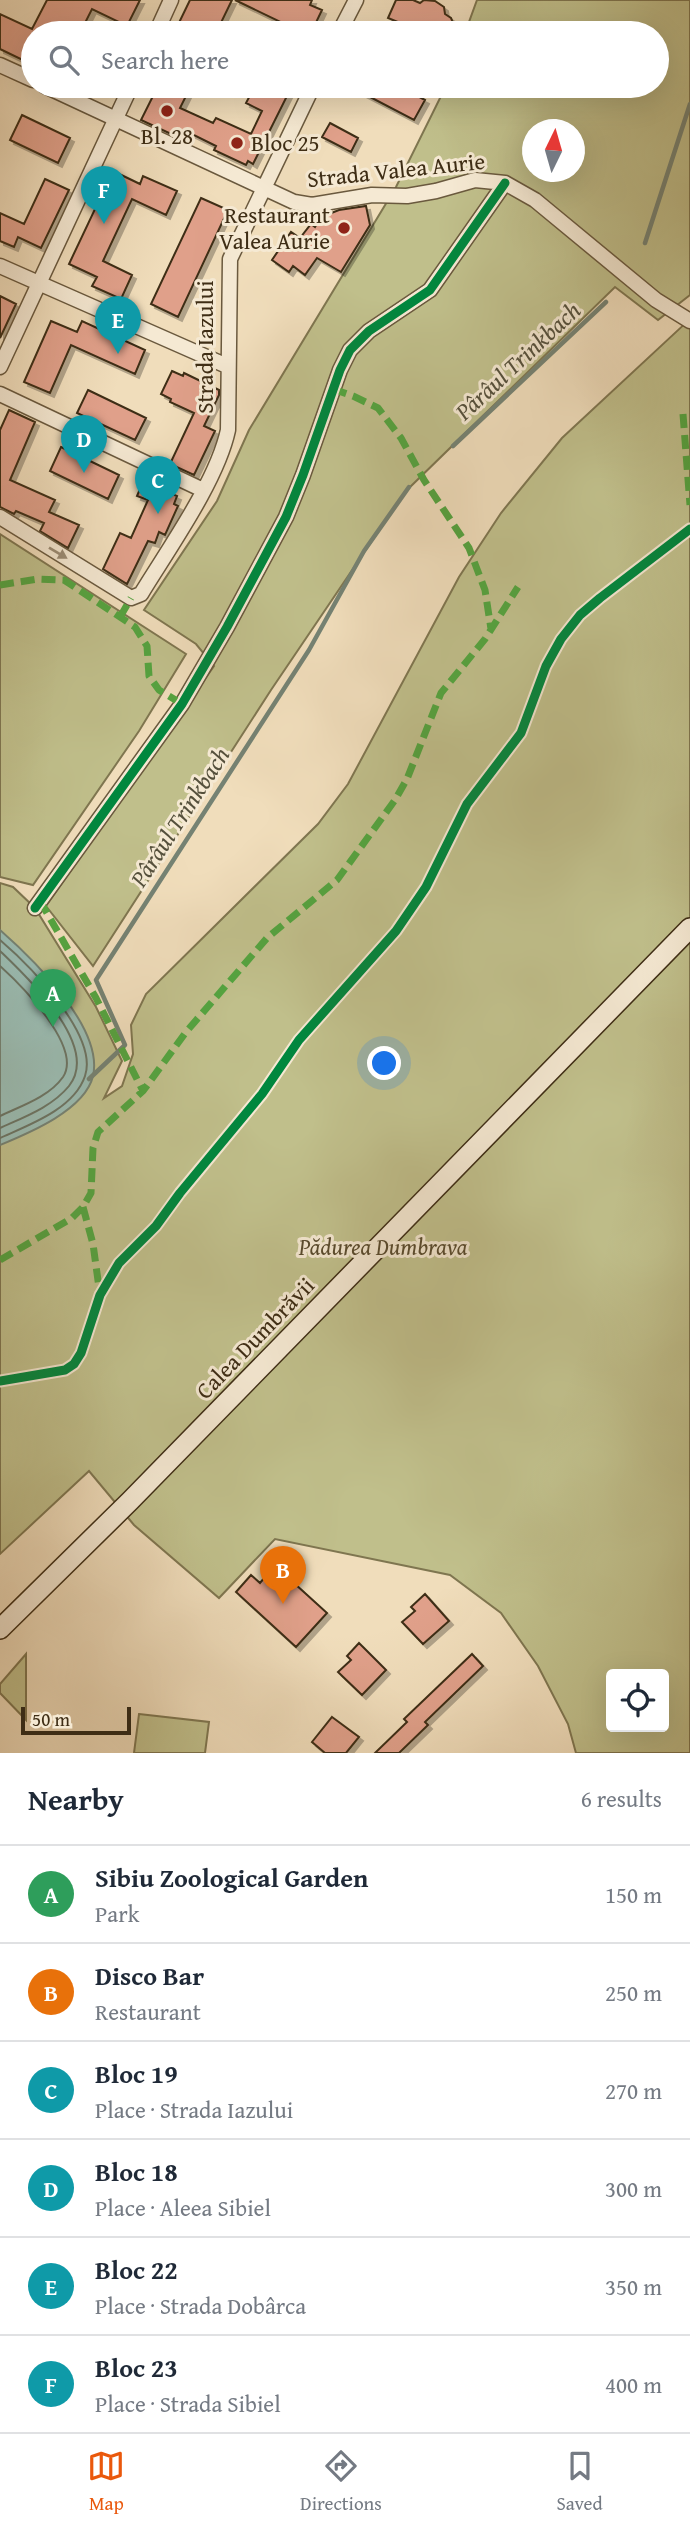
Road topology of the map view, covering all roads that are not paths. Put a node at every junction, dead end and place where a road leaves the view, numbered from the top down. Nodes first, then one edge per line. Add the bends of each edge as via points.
1 (172, 0) edge
2 (356, 0) edge
3 (162, 21) edge
4 (345, 21) edge
5 (0, 65) edge
6 (21, 75) edge
7 (70, 98) edge
8 (125, 98) edge
9 (307, 98) edge
10 (115, 119) junction
11 (505, 183) junction
12 (262, 189) junction
13 (0, 266) edge
14 (39, 284) junction
15 (690, 321) edge
16 (227, 366) junction
17 (0, 367) edge
18 (0, 394) edge
19 (203, 491) junction
20 (0, 517) edge
21 (36, 908) dead end
22 (690, 928) edge
23 (0, 1629) edge

1 - 3 street
2 - 4 street
5 - 6 street
7 - 10 street, Strada Valea Aurie
8 - 10 street
9 - 12 street, Strada Iazului
10 - 12 street, Strada Valea Aurie
10 - 14 street
11 - 12 street, Strada Valea Aurie via 475,180 424,194 372,195 312,205
11 - 15 street, Strada Valea Aurie via 535,200 656,300
11 - 21 street via 430,289 369,331 350,350 286,517 227,627 183,704
12 - 16 street, Strada Iazului via 230,258
13 - 14 street
14 - 16 street
14 - 17 street
16 - 19 street, Strada Iazului via 228,430
18 - 19 street
20 -> 19 street, Strada Iazului via 131,597 141,594
22 - 23 main road, Calea Dumbrăvii

